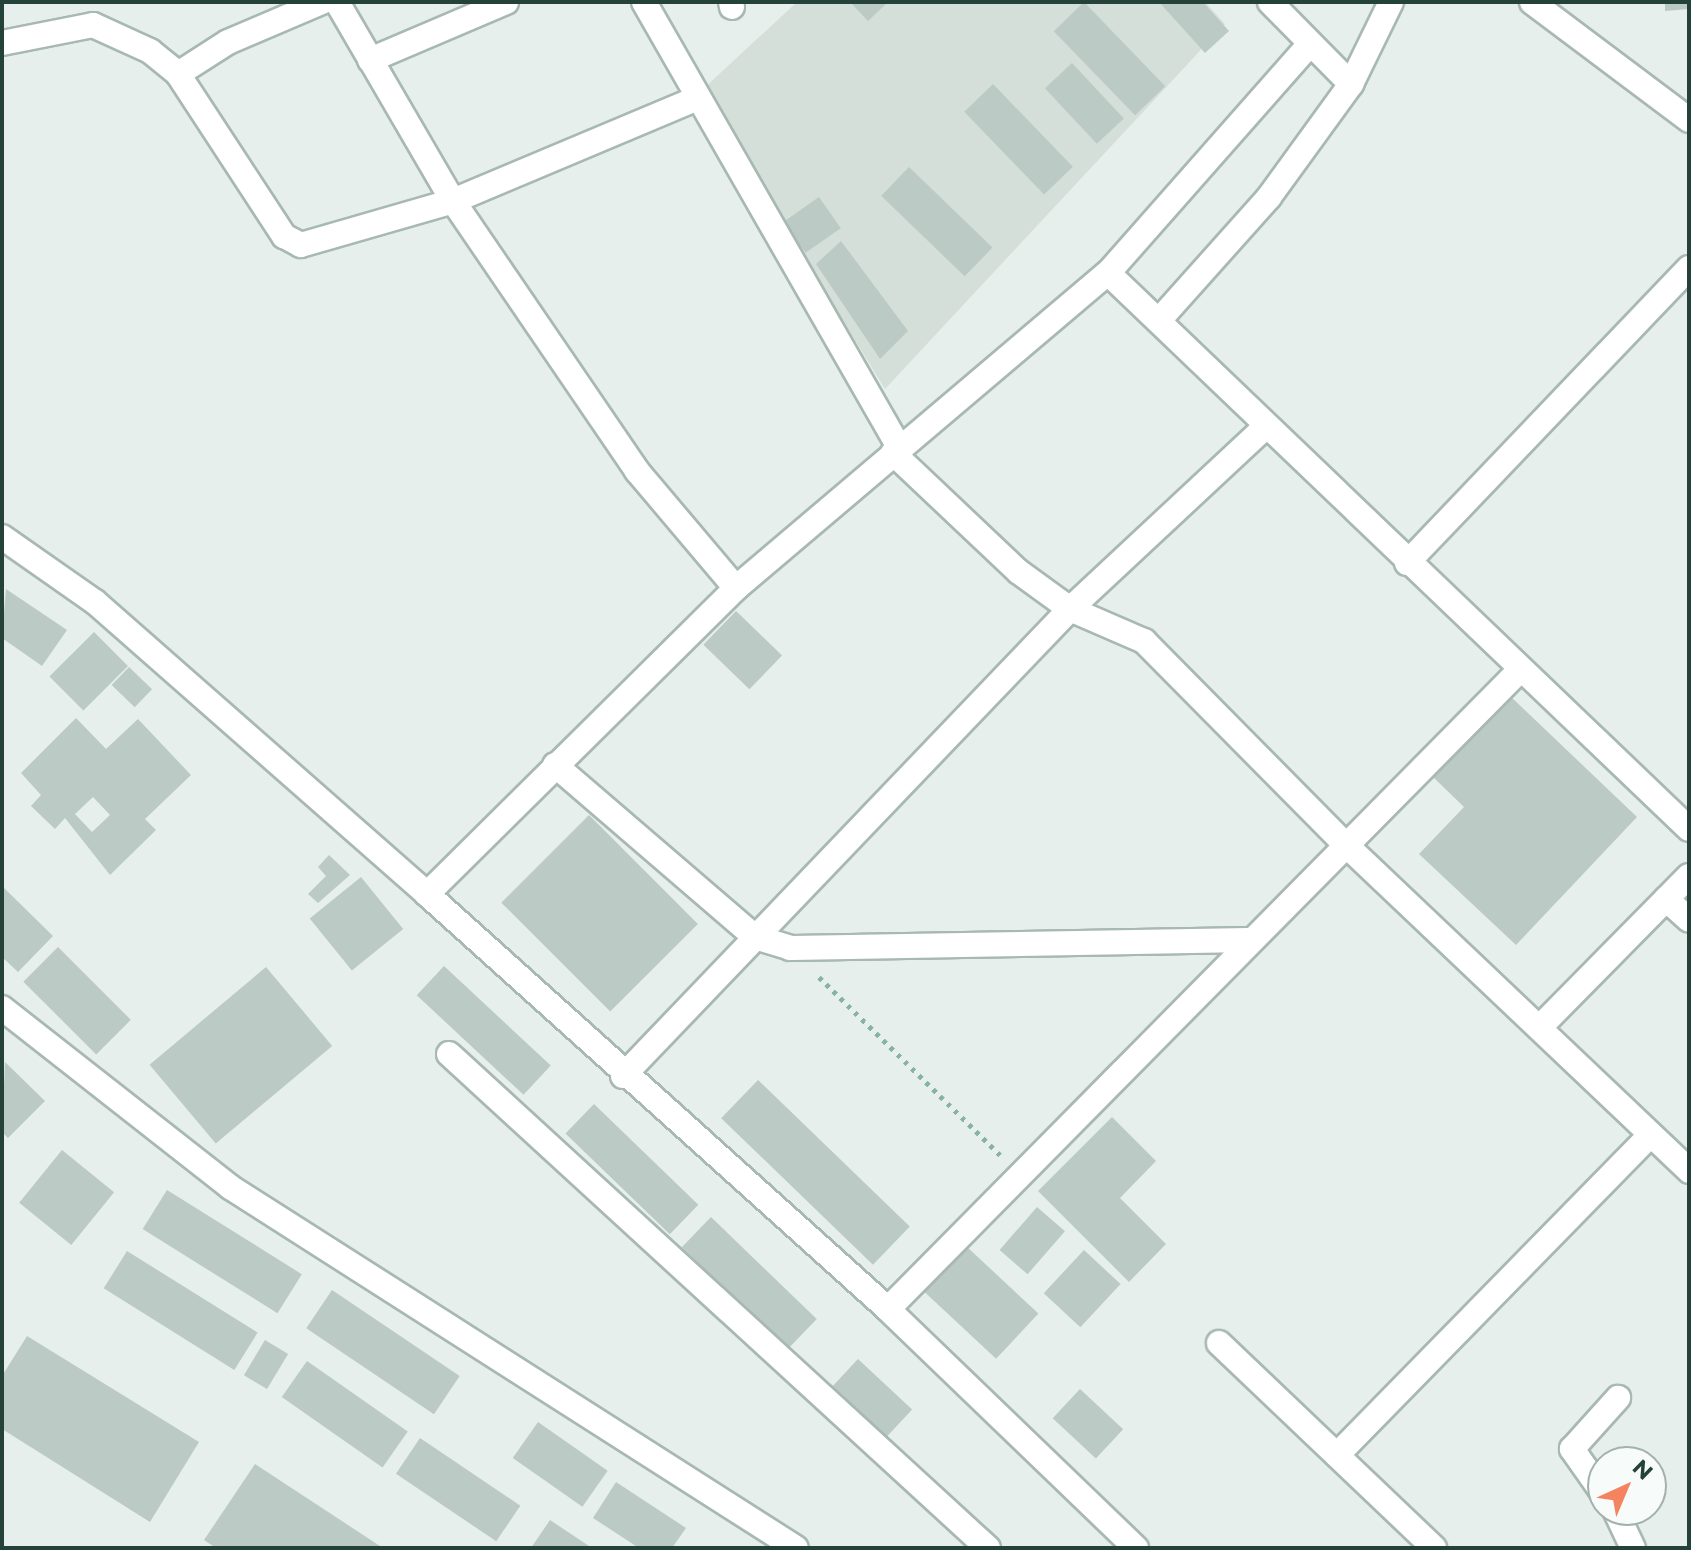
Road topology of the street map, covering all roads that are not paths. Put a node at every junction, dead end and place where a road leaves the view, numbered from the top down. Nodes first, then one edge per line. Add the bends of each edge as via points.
1 (322, 2) edge
2 (337, 2) edge
3 (506, 2) edge
4 (644, 2) edge
5 (1270, 2) edge
6 (1391, 2) edge
7 (1532, 2) edge
8 (2, 43) edge
9 (1309, 45) junction
10 (370, 60) junction
11 (178, 74) junction
12 (1351, 84) junction
13 (698, 98) junction
14 (1689, 120) edge
15 (453, 201) junction
16 (1689, 268) edge
17 (1108, 273) junction
18 (1161, 318) junction
19 (1265, 427) junction
20 (896, 450) junction
21 (2, 537) edge
22 (1407, 563) junction
23 (736, 588) junction
24 (1070, 609) junction
25 (1520, 670) junction
26 (555, 765) junction
27 (1689, 829) edge
28 (1345, 844) junction
29 (1689, 876) edge
30 (427, 894) junction
31 (1666, 899) junction
32 (1689, 920) edge
33 (755, 937) junction
34 (1251, 940) junction
35 (2, 1008) edge
36 (1540, 1027) junction
37 (449, 1054) dead end
38 (623, 1076) junction
39 (1650, 1135) junction
40 (1689, 1171) edge
41 (888, 1309) junction
42 (1219, 1343) dead end
43 (1618, 1398) dead end
44 (1337, 1455) junction
45 (1587, 1470) edge
46 (1623, 1526) edge
47 (796, 1548) edge
48 (988, 1548) edge
49 (1136, 1548) edge
50 (1434, 1548) edge
51 (1633, 1548) edge

1 - 11 street via 228,42
2 - 10 street
3 - 10 street
4 - 13 street
5 - 9 street
6 - 12 street
7 - 14 street
8 - 11 street via 93,25 118,31
9 - 12 street
9 - 17 street
10 - 15 street
11 - 15 street via 294,243
12 - 18 street via 1269,197
13 - 15 street
13 - 20 street
15 - 23 street via 637,471
16 - 22 street
17 - 18 street
17 - 20 street
18 - 19 street
19 - 22 street
19 - 24 street
20 - 23 street
20 - 24 street via 1019,572
21 - 30 street via 95,602
22 - 25 street
23 - 26 street
24 - 28 street via 1144,641
24 - 33 street
25 - 27 street
25 - 28 street
26 - 30 street
26 - 33 street
28 - 34 street
28 - 36 street
29 - 31 street
30 - 38 street
31 - 32 street
31 - 36 street
33 - 34 street via 790,948
33 - 38 street
34 - 41 street
35 - 47 street via 230,1187
36 - 39 street
37 - 48 street
38 - 41 street
39 - 40 street
39 - 44 street
41 - 49 street
42 - 44 street
43 - 45 street via 1572,1449
44 - 50 street
46 - 51 street

